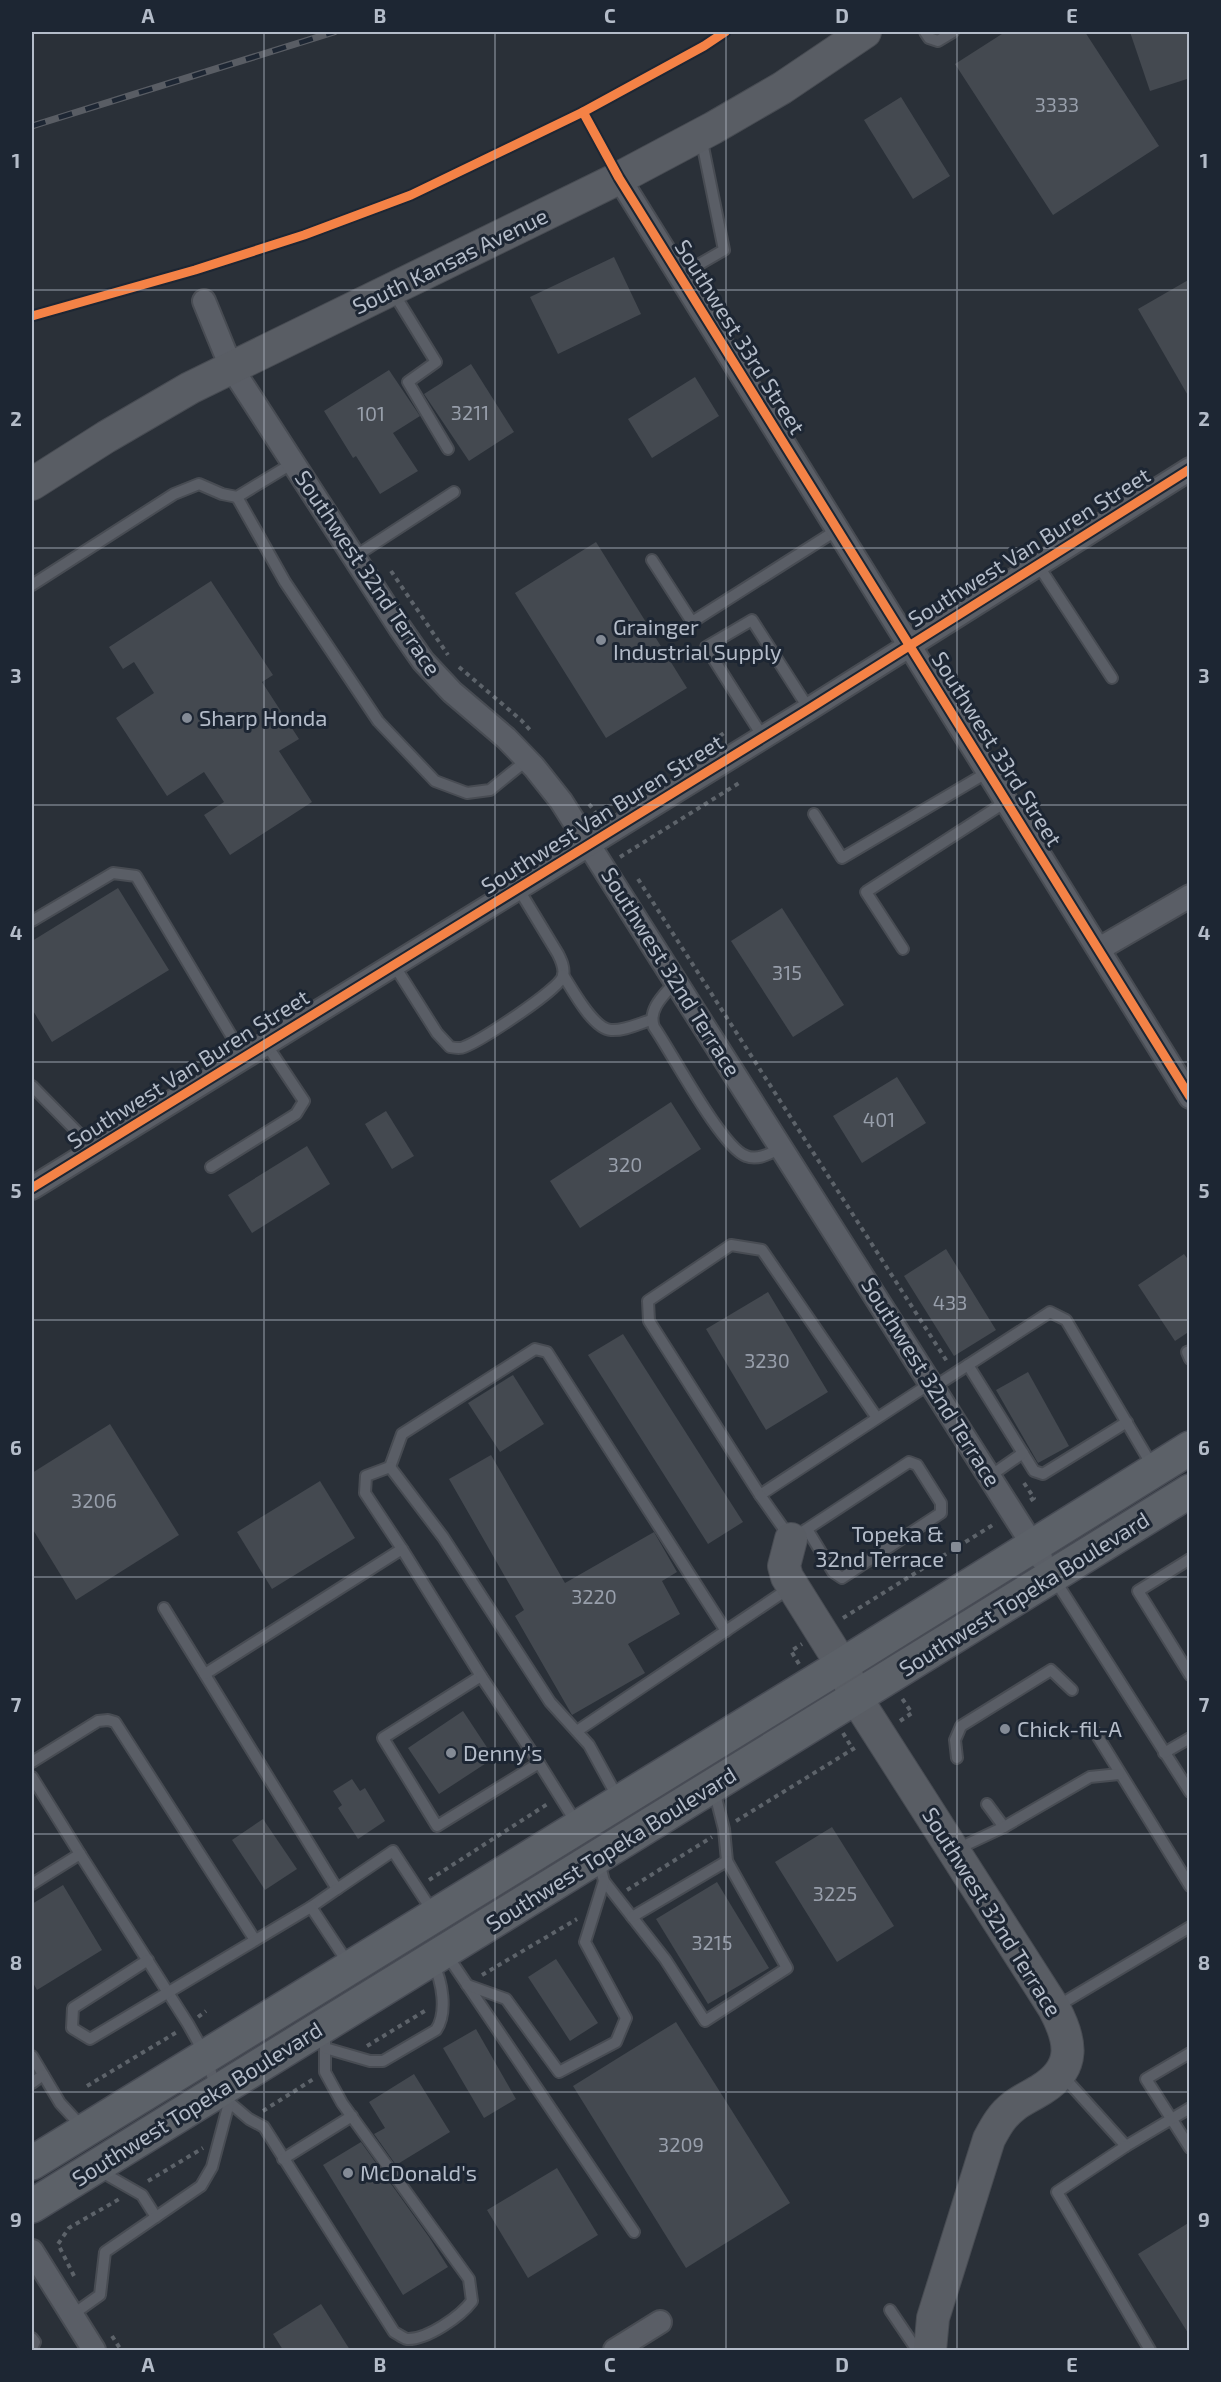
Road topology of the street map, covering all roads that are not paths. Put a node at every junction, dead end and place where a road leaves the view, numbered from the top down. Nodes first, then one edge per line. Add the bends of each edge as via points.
1 (865, 32) edge
2 (925, 32) edge
3 (953, 32) edge
4 (700, 135) junction
5 (618, 178) junction
6 (679, 276) junction
7 (391, 290) junction
8 (204, 301) dead end
9 (231, 367) junction
10 (448, 449) dead end
11 (293, 463) junction
12 (1190, 469) edge
13 (32, 484) edge
14 (454, 492) dead end
15 (237, 497) junction
16 (837, 530) junction
17 (354, 557) junction
18 (652, 560) dead end
19 (1038, 565) junction
20 (32, 585) edge
21 (910, 646) junction
22 (1112, 678) dead end
23 (809, 709) junction
24 (763, 737) junction
25 (527, 760) junction
26 (988, 772) junction
27 (1007, 801) junction
28 (814, 814) dead end
29 (590, 844) junction
30 (518, 888) junction
31 (1190, 896) edge
32 (32, 921) edge
33 (903, 949) dead end
34 (1099, 949) junction
35 (393, 965) junction
36 (563, 975) junction
37 (676, 981) junction
38 (651, 1020) junction
39 (266, 1044) junction
40 (244, 1057) junction
41 (32, 1086) edge
42 (1190, 1097) edge
43 (782, 1148) junction
44 (94, 1149) junction
45 (211, 1167) dead end
46 (32, 1188) edge
47 (1190, 1350) edge
48 (1190, 1359) edge
49 (968, 1365) junction
50 (932, 1385) junction
51 (877, 1418) junction
52 (1127, 1422) junction
53 (1190, 1448) edge
54 (1023, 1453) junction
55 (390, 1467) junction
56 (1155, 1470) junction
57 (990, 1476) junction
58 (1190, 1491) edge
59 (760, 1495) junction
60 (799, 1534) junction
61 (1033, 1545) junction
62 (402, 1549) junction
63 (1190, 1559) edge
64 (1053, 1576) junction
65 (792, 1586) junction
66 (164, 1608) dead end
67 (726, 1631) junction
68 (854, 1657) junction
69 (205, 1674) junction
70 (1190, 1675) edge
71 (481, 1676) junction
72 (1072, 1690) dead end
73 (856, 1698) junction
74 (577, 1731) junction
75 (1095, 1732) dead end
76 (1190, 1738) edge
77 (1164, 1753) junction
78 (957, 1758) dead end
79 (32, 1762) edge
80 (539, 1763) junction
81 (1119, 1774) junction
82 (32, 1777) edge
83 (713, 1785) junction
84 (1190, 1792) edge
85 (620, 1802) junction
86 (987, 1804) dead end
87 (579, 1827) junction
88 (1004, 1827) junction
89 (954, 1851) junction
90 (80, 1854) junction
91 (727, 1861) junction
92 (601, 1868) junction
93 (32, 1884) edge
94 (1190, 1886) edge
95 (337, 1889) junction
96 (312, 1906) junction
97 (431, 1917) junction
98 (632, 1917) junction
99 (1190, 1927) edge
100 (255, 1940) junction
101 (439, 1956) junction
102 (148, 1960) junction
103 (351, 1966) junction
104 (467, 1985) junction
105 (168, 1992) junction
106 (1053, 2008) junction
107 (325, 2037) junction
108 (1190, 2053) edge
109 (32, 2056) edge
110 (206, 2056) junction
111 (1060, 2073) junction
112 (43, 2075) junction
113 (32, 2083) edge
114 (223, 2097) junction
115 (1190, 2108) edge
116 (352, 2116) junction
117 (1171, 2120) junction
118 (85, 2130) junction
119 (1126, 2146) junction
120 (1190, 2148) edge
121 (283, 2159) junction
122 (32, 2163) edge
123 (94, 2167) junction
124 (32, 2206) edge
125 (156, 2217) junction
126 (634, 2232) dead end
127 (32, 2251) edge
128 (890, 2310) dead end
129 (72, 2315) junction
130 (660, 2322) dead end
131 (32, 2337) edge
132 (32, 2348) edge
133 (94, 2350) edge
134 (615, 2350) edge
135 (918, 2350) edge
136 (930, 2350) edge
137 (1150, 2350) edge

1 - 4 main road, South Kansas Avenue via 782,88
2 - 3 lane via 938,41
4 - 5 main road, South Kansas Avenue
4 - 6 lane via 724,250
5 - 6 street, Southwest 33rd Street
5 - 7 main road, South Kansas Avenue
6 - 16 street, Southwest 33rd Street
7 - 9 main road, South Kansas Avenue
7 - 10 lane via 436,362 408,382
8 - 9 street, Southwest 32nd Terrace
9 - 11 street, Southwest 32nd Terrace
9 - 13 main road, South Kansas Avenue via 105,437
11 - 15 lane
11 - 17 street, Southwest 32nd Terrace
12 - 19 street, Southwest Van Buren Street
14 - 17 lane
15 - 20 lane via 199,484 174,494
15 - 25 lane via 285,582 378,721 435,781 467,792 490,790
16 - 18 lane via 692,622
16 - 21 street, Southwest 33rd Street
17 - 25 street, Southwest 32nd Terrace via 423,661
19 - 21 street, Southwest Van Buren Street
19 - 22 lane
21 - 23 street, Southwest Van Buren Street
21 - 26 street, Southwest 33rd Street
23 - 24 street, Southwest Van Buren Street
23 - 24 lane via 752,620 706,647
24 - 29 street, Southwest Van Buren Street
25 - 29 street, Southwest 32nd Terrace
26 - 27 street, Southwest 33rd Street
26 - 28 lane via 842,858
27 - 33 lane via 866,892
27 - 34 street, Southwest 33rd Street
29 - 30 street, Southwest Van Buren Street
29 - 37 street, Southwest 32nd Terrace via 613,862
30 - 35 street, Southwest Van Buren Street
30 - 36 lane via 558,954
31 - 34 street
32 - 40 lane via 113,873 136,876
34 - 42 street, Southwest 33rd Street
35 - 36 lane via 437,1033 450,1047 463,1048 549,992
35 - 39 street, Southwest Van Buren Street
36 - 38 lane via 597,1024 607,1030
37 - 38 lane
37 - 43 street, Southwest 32nd Terrace
38 - 43 lane via 721,1134 736,1150 747,1157 762,1157
39 - 40 street, Southwest Van Buren Street
39 - 45 lane via 304,1101 296,1114
40 - 44 street, Southwest Van Buren Street
41 - 44 lane
43 - 50 street, Southwest 32nd Terrace
44 - 46 street, Southwest Van Buren Street
47 - 48 lane
49 - 50 lane
49 - 52 lane via 1050,1312 1066,1320
49 - 54 lane
50 - 51 lane
50 - 57 street, Southwest 32nd Terrace
51 - 59 lane
51 - 59 lane via 762,1250 731,1245 648,1301 649,1321
52 - 54 lane via 1043,1474 1034,1471
52 - 56 lane
53 - 56 main road, Southwest Topeka Boulevard
54 - 57 lane
55 - 62 lane via 366,1476 365,1493
55 - 67 lane via 402,1434 535,1349 547,1352
55 - 74 lane via 443,1537 550,1702
56 - 61 main road, Southwest Topeka Boulevard
57 - 61 street, Southwest 32nd Terrace
58 - 64 main road, Southwest Topeka Boulevard
59 - 60 lane
60 - 60 lane via 842,1578 941,1513 941,1503 917,1465 909,1462
60 - 65 main road, Southwest 32nd Terrace via 784,1566
61 - 64 street, Southwest 32nd Terrace
61 - 68 main road, Southwest Topeka Boulevard
62 - 69 lane
62 - 71 lane
63 - 70 lane via 1138,1591
64 - 73 main road, Southwest Topeka Boulevard
64 - 77 lane
65 - 67 lane
65 - 68 main road, Southwest 32nd Terrace
66 - 69 lane
67 - 74 lane
68 - 73 main road, Southwest 32nd Terrace
68 - 85 main road, Southwest Topeka Boulevard
69 - 95 lane
71 - 80 lane
71 - 80 lane via 383,1738 437,1826
72 - 78 lane via 1051,1670 961,1726 955,1740
73 - 83 main road, Southwest Topeka Boulevard
73 - 89 main road, Southwest 32nd Terrace
74 - 85 lane via 589,1745
75 - 81 lane
76 - 77 lane
77 - 84 lane
79 - 100 lane via 98,1721 115,1722
80 - 87 lane
81 - 88 lane via 1090,1777
81 - 94 lane
82 - 90 lane
83 - 91 lane
83 - 92 main road, Southwest Topeka Boulevard
85 - 87 main road, Southwest Topeka Boulevard
86 - 88 lane
87 - 92 main road
87 - 97 main road, Southwest Topeka Boulevard
88 - 89 lane
89 - 106 main road, Southwest 32nd Terrace
90 - 93 lane
90 - 102 lane
91 - 98 lane
91 - 98 lane via 787,1968 705,2021
92 - 98 lane
92 - 101 main road, Southwest Topeka Boulevard
92 - 104 lane via 585,1942 626,2018 616,2042 559,2072 506,1999
95 - 96 lane
95 - 97 lane via 393,1851
96 - 100 lane
96 - 103 lane
97 - 101 main road
97 - 103 main road, Southwest Topeka Boulevard
99 - 106 lane
100 - 105 lane
101 - 104 lane
101 - 107 main road, Southwest Topeka Boulevard
101 - 107 lane via 442,2022 436,2030 383,2061 370,2061
102 - 105 lane
102 - 105 lane via 73,2008 72,2028 90,2039
103 - 110 main road, Southwest Topeka Boulevard
104 - 126 lane
105 - 110 lane
106 - 111 main road, Southwest 32nd Terrace via 1068,2043 1068,2055
107 - 114 main road, Southwest Topeka Boulevard
107 - 116 lane via 325,2072
108 - 117 lane via 1146,2079
109 - 112 lane
110 - 114 lane
110 - 118 main road, Southwest Topeka Boulevard
111 - 119 lane
111 - 136 main road via 1007,2112 989,2139 933,2318
112 - 113 lane
112 - 118 lane via 60,2103
114 - 121 lane via 264,2127
114 - 123 main road, Southwest Topeka Boulevard
114 - 125 lane via 212,2167 201,2186
115 - 117 lane
116 - 121 lane
116 - 121 lane via 469,2279 472,2301 427,2335 406,2339 394,2332
117 - 119 lane
117 - 120 lane
118 - 122 main road, Southwest Topeka Boulevard
119 - 137 lane via 1057,2192
123 - 124 main road, Southwest Topeka Boulevard
123 - 125 lane via 142,2195
125 - 129 lane via 105,2252 100,2295
127 - 129 street
128 - 135 lane
129 - 133 street
130 - 134 street
131 - 132 lane

